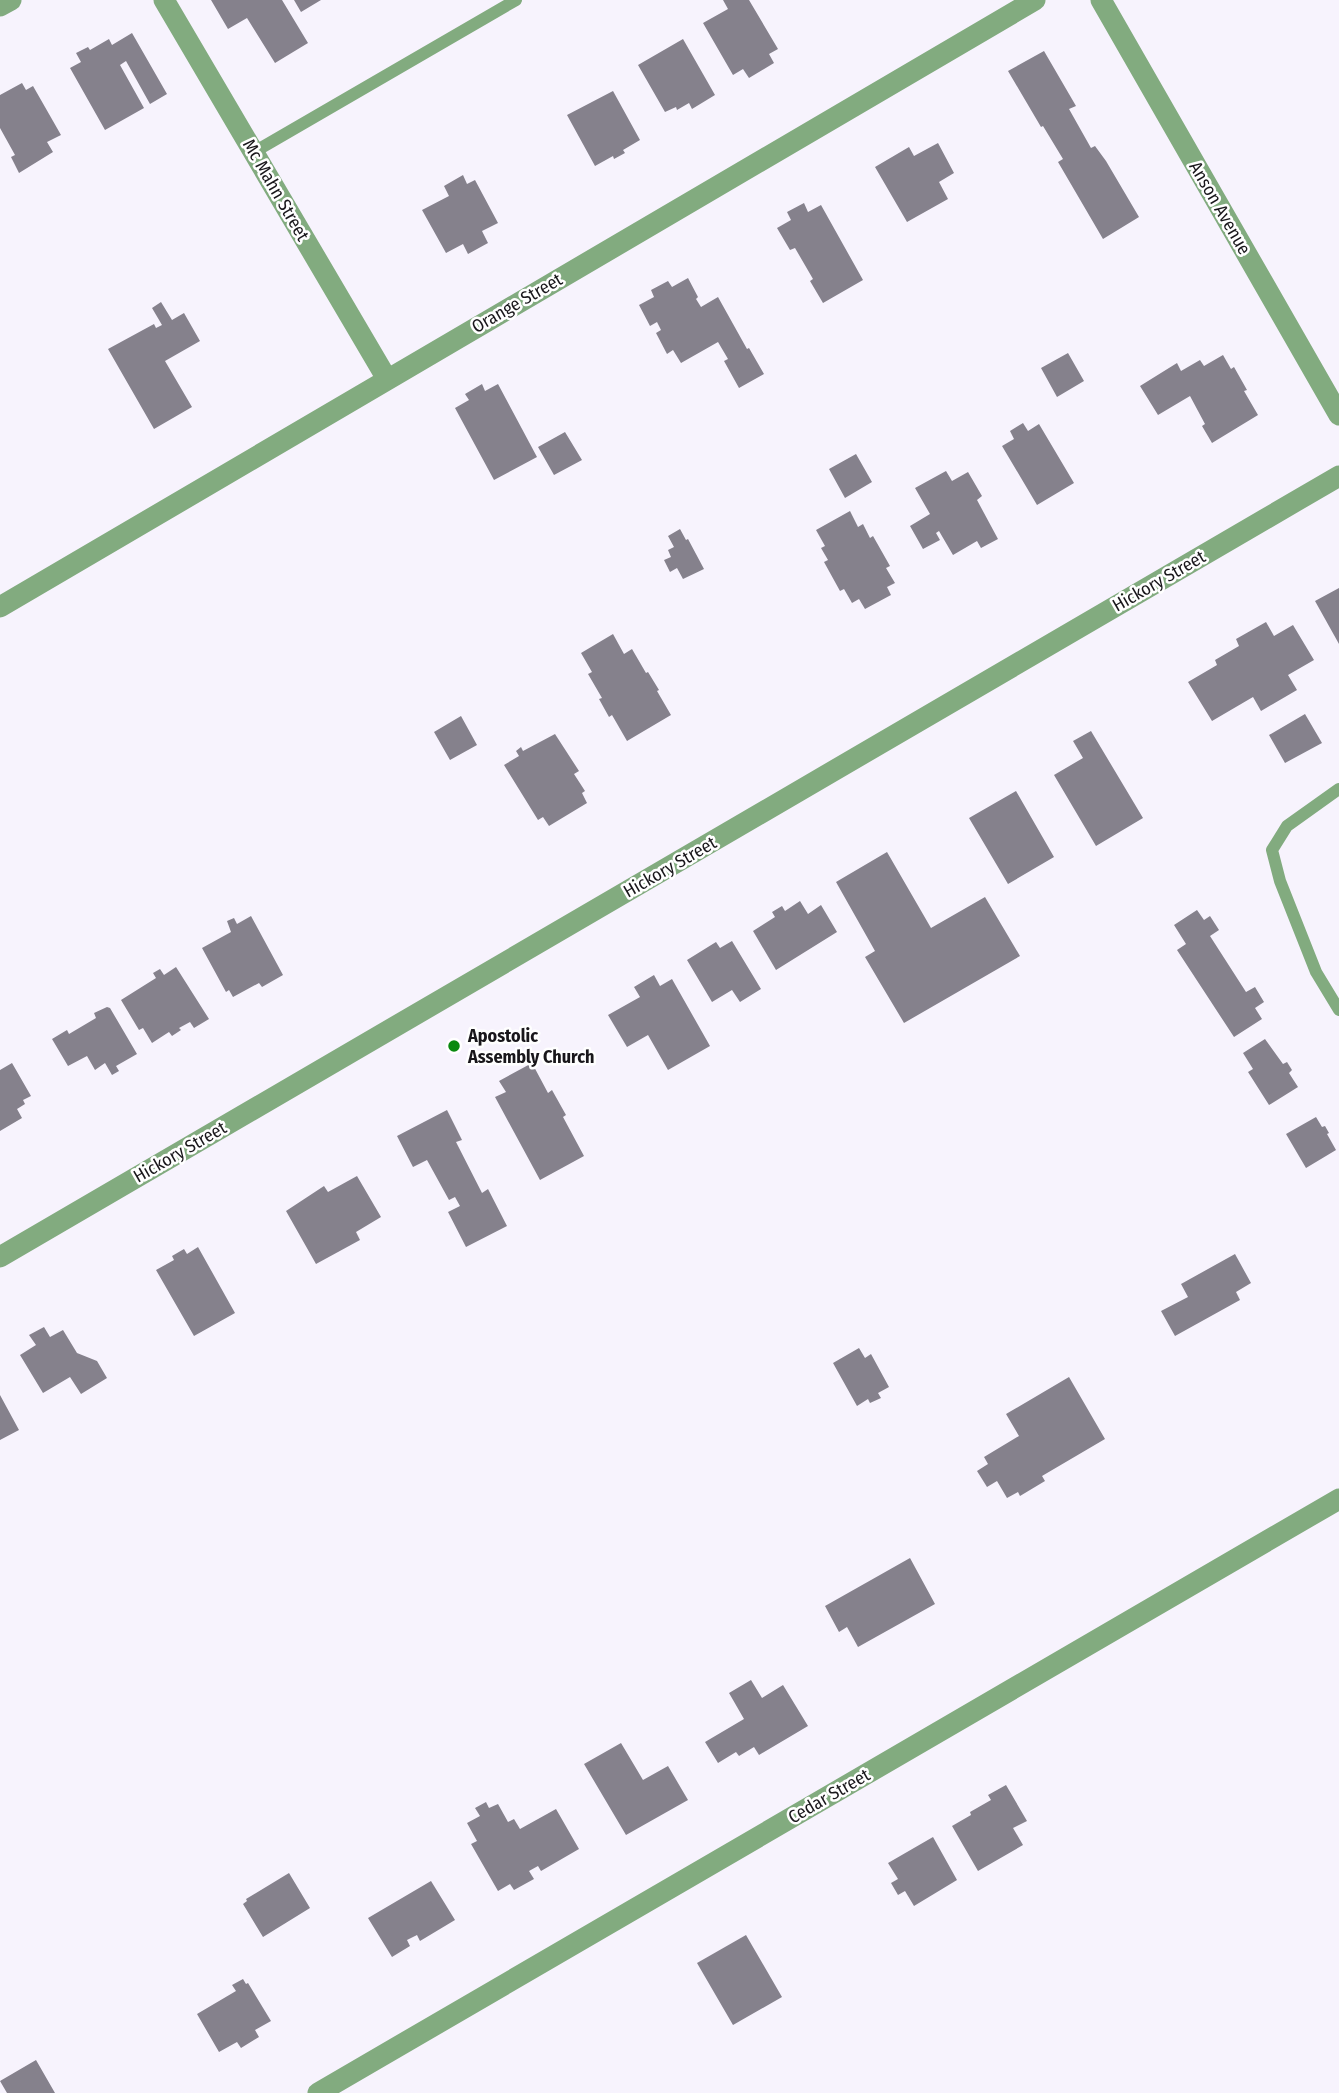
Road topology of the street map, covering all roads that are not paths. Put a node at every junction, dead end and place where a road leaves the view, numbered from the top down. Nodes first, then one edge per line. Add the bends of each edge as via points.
1 (11, 0) edge
2 (164, 0) edge
3 (516, 0) edge
4 (1035, 0) edge
5 (1101, 0) edge
6 (0, 6) edge
7 (254, 152) junction
8 (387, 379) junction
9 (1339, 415) edge
10 (1339, 476) edge
11 (0, 607) edge
12 (1339, 789) edge
13 (1339, 1010) edge
14 (0, 1257) edge
15 (1339, 1499) edge
16 (318, 2093) edge

1 - 6 street
2 - 7 street, Mc Mahn Street
3 - 7 lane
4 - 8 street, Orange Street
5 - 9 street, Anson Avenue
7 - 8 street, Mc Mahn Street
8 - 11 street, Orange Street
10 - 14 street, Hickory Street
12 - 13 lane via 1287,826 1272,850 1316,972
15 - 16 street, Cedar Street

